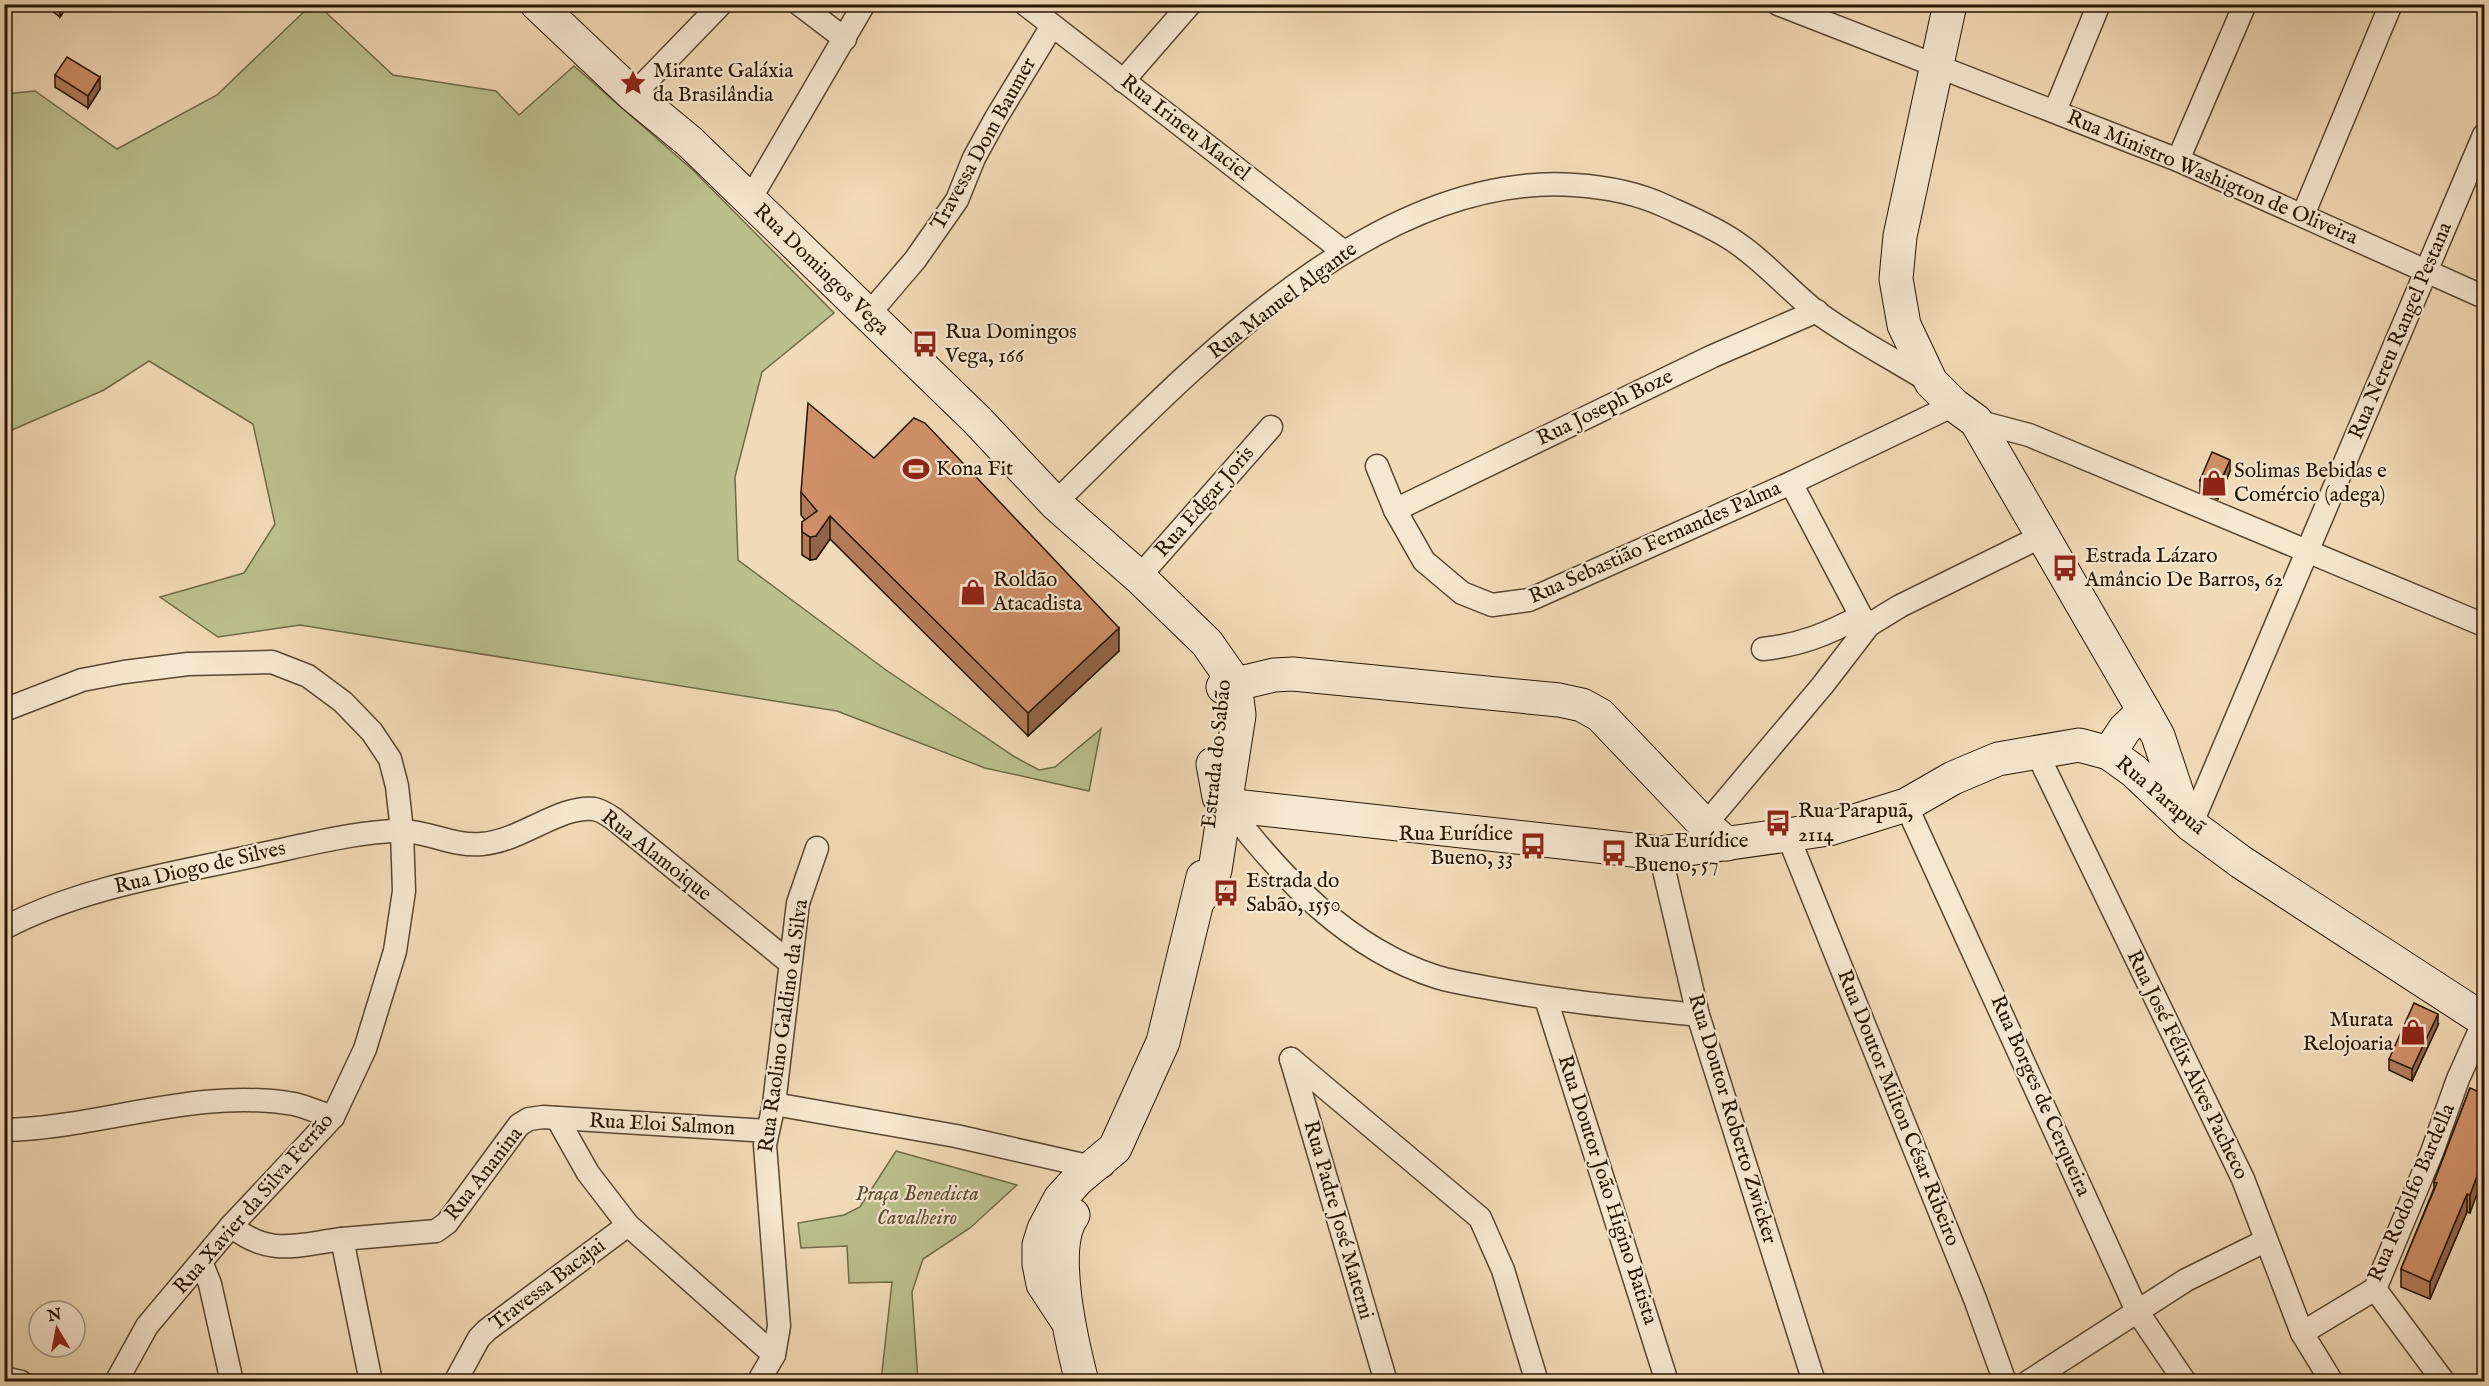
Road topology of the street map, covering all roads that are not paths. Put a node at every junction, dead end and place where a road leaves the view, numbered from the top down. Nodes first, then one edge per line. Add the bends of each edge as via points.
1 (537, 4) edge
2 (721, 4) edge
3 (799, 4) edge
4 (864, 4) edge
5 (1026, 4) edge
6 (1190, 4) edge
7 (1778, 4) edge
8 (1950, 4) edge
9 (2098, 4) edge
10 (2245, 4) edge
11 (2391, 4) edge
12 (1052, 26) junction
13 (845, 39) junction
14 (1936, 67) junction
15 (1123, 81) junction
16 (633, 95) junction
17 (2055, 111) junction
18 (2484, 135) edge
19 (2178, 160) junction
20 (749, 201) junction
21 (2303, 215) junction
22 (1344, 252) junction
23 (2428, 272) junction
24 (2484, 297) edge
25 (1816, 311) junction
26 (868, 315) junction
27 (1954, 403) junction
28 (1270, 428) dead end
29 (1377, 466) dead end
30 (1791, 483) junction
31 (1055, 503) junction
32 (1395, 510) junction
33 (2042, 536) junction
34 (2306, 551) junction
35 (1139, 577) junction
36 (1865, 621) junction
37 (2484, 625) edge
38 (1763, 649) dead end
39 (1228, 679) junction
40 (4, 710) edge
41 (2144, 711) junction
42 (2036, 750) junction
43 (2109, 753) junction
44 (1213, 764) junction
45 (1226, 805) junction
46 (1906, 805) junction
47 (2188, 821) junction
48 (402, 831) junction
49 (1716, 835) junction
50 (1788, 836) junction
51 (817, 848) dead end
52 (1652, 853) junction
53 (1200, 898) junction
54 (4, 928) edge
55 (789, 962) junction
56 (1546, 999) junction
57 (1698, 1014) junction
58 (2484, 1021) edge
59 (774, 1104) junction
60 (333, 1117) junction
61 (557, 1118) junction
62 (4, 1131) edge
63 (767, 1131) junction
64 (1106, 1166) junction
65 (628, 1225) junction
66 (231, 1226) junction
67 (342, 1239) junction
68 (2265, 1241) junction
69 (202, 1264) junction
70 (2375, 1288) junction
71 (2137, 1311) junction
72 (2302, 1333) junction
73 (774, 1355) junction
74 (4, 1378) edge
75 (21, 1382) edge
76 (116, 1382) edge
77 (232, 1382) edge
78 (371, 1382) edge
79 (455, 1382) edge
80 (758, 1382) edge
81 (1082, 1382) edge
82 (1386, 1382) edge
83 (1537, 1382) edge
84 (1667, 1382) edge
85 (1814, 1382) edge
86 (2005, 1382) edge
87 (2028, 1382) edge
88 (2185, 1382) edge
89 (2332, 1382) edge
90 (2444, 1382) edge

1 - 16 street, Rua Domingos Vega
2 - 16 street
3 - 13 street
4 - 13 street
5 - 12 street, Rua Irineu Maciel
6 - 15 street
7 - 14 street, Rua Ministro Washigton de Oliveira
8 - 14 street
9 - 17 street
10 - 19 street
11 - 21 street
12 - 15 street, Rua Irineu Maciel
12 - 26 street, Travessa Dom Baumer via 974,158 957,200 915,260
13 - 20 street
14 - 17 street, Rua Ministro Washigton de Oliveira
14 - 27 street via 1900,236 1896,279 1904,325
15 - 22 street, Rua Irineu Maciel
16 - 20 street, Rua Domingos Vega via 690,142
17 - 19 street, Rua Ministro Washigton de Oliveira
18 - 23 street, Rua Nereu Rangel Pestana
19 - 21 street, Rua Ministro Washigton de Oliveira
20 - 26 street, Rua Domingos Vega
21 - 23 street, Rua Ministro Washigton de Oliveira
22 - 25 street, Rua Manuel Algante via 1414,214 1474,195 1540,182 1615,188 1663,205 1731,239
22 - 31 street, Rua Manuel Algante via 1263,311 1186,375
23 - 24 street, Rua Ministro Washigton de Oliveira
23 - 34 street, Rua Nereu Rangel Pestana
25 - 27 street, Rua Manuel Algante
25 - 32 street, Rua Joseph Boze via 1713,356
26 - 31 street, Rua Domingos Vega via 977,420
27 - 30 street, Rua Sebastião Fernandes Palma
27 - 33 street
27 - 34 street, Rua Manuel Algante
28 - 35 street, Rua Edgar Joris
29 - 32 street, Rua Sebastião Fernandes Palma
30 - 32 street, Rua Sebastião Fernandes Palma via 1529,600 1492,605 1462,593 1424,561
30 - 36 street
31 - 35 street, Rua Domingos Vega
33 - 36 street
33 - 41 street
34 - 37 street, Rua Manuel Algante
34 - 47 street, Rua Nereu Rangel Pestana
35 - 39 street, Rua Domingos Vega via 1207,643
36 - 38 street via 1816,639
36 - 49 street
39 - 44 street, Estrada do Sabão
39 - 45 street, Estrada do Sabão via 1239,715
39 - 49 street via 1293,674 1581,705 1600,715
40 - 48 street, Rua Xavier da Silva Ferrão via 82,680 188,664 272,662 308,676 343,702 372,732 390,759
41 - 43 street via 2125,729
41 - 47 street via 2158,736
42 - 43 street, Rua Parapuã via 2079,745
42 - 46 street, Rua Parapuã via 1998,759 1953,778
42 - 68 street, Rua José Félix Alves Pacheco via 2243,1179
43 - 47 street, Rua Parapuã
44 - 45 street via 1217,793
44 - 53 street, Estrada do Sabão
45 - 52 street, Rua Parapuã
45 - 53 street, Estrada do Sabão via 1215,870
45 - 56 street via 1256,845 1349,933 1438,977
46 - 50 street, Rua Parapuã via 1829,829
46 - 71 street, Rua Borges de Cerqueira
47 - 58 street, Rua Parapuã via 2357,939
48 - 54 street, Rua Diogo de Silves via 327,840 101,891 40,910
48 - 55 street, Rua Alamoique via 454,843 481,844 528,832 567,812 596,809 614,819
48 - 60 street, Rua Xavier da Silva Ferrão via 404,891 395,951 365,1049
49 - 50 street, Rua Parapuã
49 - 52 street, Rua Parapuã
50 - 86 street, Rua Doutor Milton César Ribeiro
51 - 55 street, Rua Raolino Galdino da Silva via 798,903
52 - 57 street, Rua Doutor Roberto Zwicker
53 - 64 street, Estrada do Sabão via 1162,1042
55 - 59 street, Rua Raolino Galdino da Silva
56 - 57 street
56 - 84 street, Rua Doutor João Higino Batista
57 - 85 street, Rua Doutor Roberto Zwicker
58 - 70 street, Rua Rodolfo Bardella
59 - 63 street, Rua Raolino Galdino da Silva
59 - 64 street
60 - 62 street via 295,1105 223,1100 51,1128
60 - 66 street, Rua Xavier da Silva Ferrão
61 - 63 street, Rua Eloi Salmon
61 - 65 street via 588,1173
61 - 67 street, Rua Ananina via 529,1119 519,1125 447,1223 436,1231
63 - 73 street, Rua Raolino Galdino da Silva via 764,1158 779,1314
64 - 81 street, Estrada do Sabão via 1060,1199 1039,1245 1043,1284 1066,1319
65 - 73 street
65 - 79 street, Travessa Bacajai via 487,1330
66 - 67 street, Rua Ananina via 263,1246
66 - 69 street, Rua Xavier da Silva Ferrão
67 - 78 street
68 - 71 street via 2186,1280
68 - 72 street, Rua José Félix Alves Pacheco
69 - 76 street, Rua Xavier da Silva Ferrão via 147,1326
69 - 77 street
70 - 72 street, Rua Rodolfo Bardella
70 - 90 street
71 - 87 street
71 - 88 street, Rua Borges de Cerqueira
72 - 89 street, Rua José Félix Alves Pacheco
73 - 80 street, Rua Raolino Galdino da Silva
74 - 75 street
82 - 83 street, Rua Padre José Materni via 1291,1059 1480,1218 1503,1270

